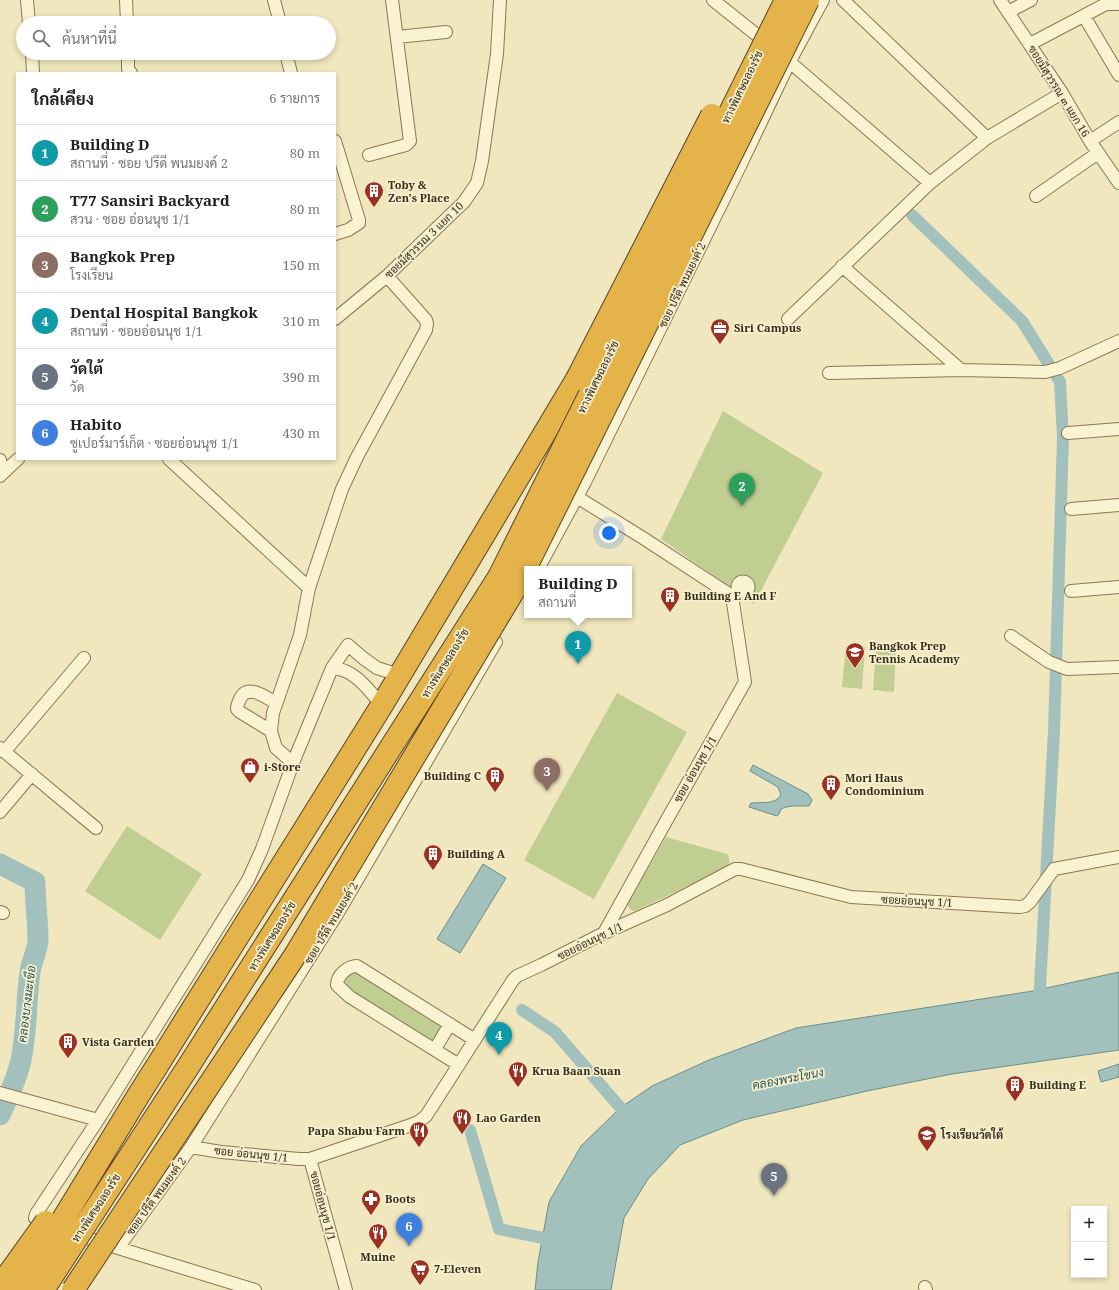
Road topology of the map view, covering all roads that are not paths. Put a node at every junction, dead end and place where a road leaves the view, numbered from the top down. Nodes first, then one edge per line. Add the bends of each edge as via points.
1 (27, 0) edge
2 (126, 0) edge
3 (274, 0) edge
4 (392, 0) edge
5 (500, 0) edge
6 (712, 0) edge
7 (781, 0) edge
8 (786, 0) edge
9 (808, 0) edge
10 (823, 0) edge
11 (843, 0) edge
12 (1000, 0) edge
13 (1031, 0) edge
14 (1119, 4) edge
15 (1008, 12) junction
16 (28, 16) edge
17 (127, 16) edge
18 (278, 16) edge
19 (1084, 16) junction
20 (446, 32) dead end
21 (397, 37) junction
22 (1030, 44) junction
23 (32, 60) edge
24 (128, 60) edge
25 (288, 60) edge
26 (790, 61) junction
27 (33, 72) edge
28 (130, 72) edge
29 (291, 72) edge
30 (1119, 75) edge
31 (1062, 92) junction
32 (1119, 122) edge
33 (987, 138) junction
34 (1090, 141) junction
35 (336, 144) edge
36 (1098, 153) junction
37 (369, 156) dead end
38 (930, 182) junction
39 (1119, 183) edge
40 (1036, 196) dead end
41 (336, 234) edge
42 (842, 266) junction
43 (387, 276) junction
44 (336, 318) edge
45 (788, 319) dead end
46 (1119, 341) edge
47 (961, 370) junction
48 (829, 373) dead end
49 (1119, 430) edge
50 (1068, 433) dead end
51 (0, 460) edge
52 (17, 460) edge
53 (169, 460) edge
54 (1, 475) edge
55 (577, 497) junction
56 (1119, 505) edge
57 (1071, 509) dead end
58 (526, 566) edge
59 (540, 566) edge
60 (524, 571) edge
61 (1119, 587) edge
62 (309, 588) junction
63 (1070, 591) dead end
64 (524, 593) edge
65 (1011, 636) dead end
66 (84, 658) dead end
67 (1119, 667) edge
68 (332, 668) junction
69 (398, 676) junction
70 (276, 703) junction
71 (382, 705) junction
72 (271, 731) junction
73 (2, 750) edge
74 (293, 763) junction
75 (32, 774) junction
76 (0, 812) edge
77 (96, 828) dead end
78 (1119, 857) edge
79 (604, 933) junction
80 (450, 1024) junction
81 (475, 1040) junction
82 (434, 1050) junction
83 (459, 1065) junction
84 (0, 1093) edge
85 (138, 1096) junction
86 (98, 1120) junction
87 (191, 1147) junction
88 (310, 1159) junction
89 (118, 1248) junction
90 (0, 1286) edge
91 (20, 1290) edge
92 (43, 1290) edge
93 (73, 1290) edge
94 (255, 1290) edge
95 (346, 1290) edge

1 - 16 street
2 - 17 street
3 - 18 street
4 - 21 street
5 - 43 street, ซอยมีสุวรรณ 3 แยก 10 via 497,54 477,183 464,202
6 - 26 street
7 - 69 highway, bridge via 722,94 577,379
8 - 92 highway, ทางพิเศษฉลองรัช, bridge via 499,577 197,1054
9 - 58 highway, ทางพิเศษฉลองรัช, bridge
10 - 26 street, ซอย ปรีดี พนมยงค์ 2
11 - 33 street
12 - 15 street, ซอยมีสุวรรณ ๓ แยก 16
13 - 15 street
14 - 19 street via 1106,4
15 - 22 street, ซอยมีสุวรรณ ๓ แยก 16
19 - 22 street
19 - 30 street
20 - 21 street
21 - 37 street via 410,142 406,146
22 - 31 street, ซอยมีสุวรรณ ๓ แยก 16
23 - 27 street
24 - 28 street
25 - 29 street
26 - 38 street
26 - 55 street, ซอย ปรีดี พนมยงค์ 2
31 - 33 street
31 - 34 street, ซอยมีสุวรรณ ๓ แยก 16
32 - 34 street
33 - 38 street
34 - 36 street, ซอยมีสุวรรณ ๓ แยก 16
35 - 41 street via 359,220 356,226
36 - 39 street, ซอยมีสุวรรณ ๓ แยก 16
36 - 40 street
38 - 42 street
42 - 45 street
42 - 47 street
43 - 44 street, ซอยมีสุวรรณ 3 แยก 10
43 - 62 street via 426,320 426,330 345,483
46 - 47 street via 1060,368 1045,372
47 - 48 street
49 - 50 street
51 - 54 street
52 - 54 street
53 - 62 street
55 - 59 street, ซอย ปรีดี พนมยงค์ 2
55 - 79 street, ซอย อ่อนนุช 1/1 via 735,593 745,682
56 - 57 street
60 - 93 highway, ทางพิเศษฉลองรัช, bridge via 296,954
61 - 63 street
62 - 70 street via 300,635
64 - 87 street, ซอย ปรีดี พนมยงค์ 2 via 339,911
65 - 67 street via 1049,662 1067,669
66 - 73 street
68 - 69 street, ซอย ปรีดี พนมยงค์ 2 via 348,645 377,668
68 - 71 street via 344,670 354,677
68 - 74 street, ซอย ปรีดี พนมยงค์ 2
69 - 71 highway
70 - 72 street
70 - 72 street via 251,691 243,694 237,704 240,712
71 - 85 highway, bridge
72 - 74 street via 276,748
73 - 75 street
74 - 86 street, ซอย ปรีดี พนมยงค์ 2 via 248,880
75 - 76 street
75 - 77 street
78 - 79 street, ซอยอ่อนนุช 1/1 via 1058,868 1052,871 1028,905 1016,907 851,897 741,868
79 - 81 street, ซอยอ่อนนุช 1/1 via 517,976
80 - 81 street
80 - 82 street
80 - 82 street via 357,966 347,968 337,982 350,997
81 - 83 street, ซอยอ่อนนุช 1/1
82 - 83 street
83 - 88 street, ซอยอ่อนนุช 1/1 via 426,1116 418,1122
84 - 86 street
85 - 90 highway, bridge
85 - 91 highway, bridge
86 - 89 street, ซอย ปรีดี พนมยงค์ 2 via 35,1218
87 - 88 street, ซอย อ่อนนุช 1/1
87 - 89 street, ซอย ปรีดี พนมยงค์ 2
88 - 95 street, ซอยอ่อนนุช 1/1
89 - 94 street, ซอย ปรีดี พนมยงค์ 2

